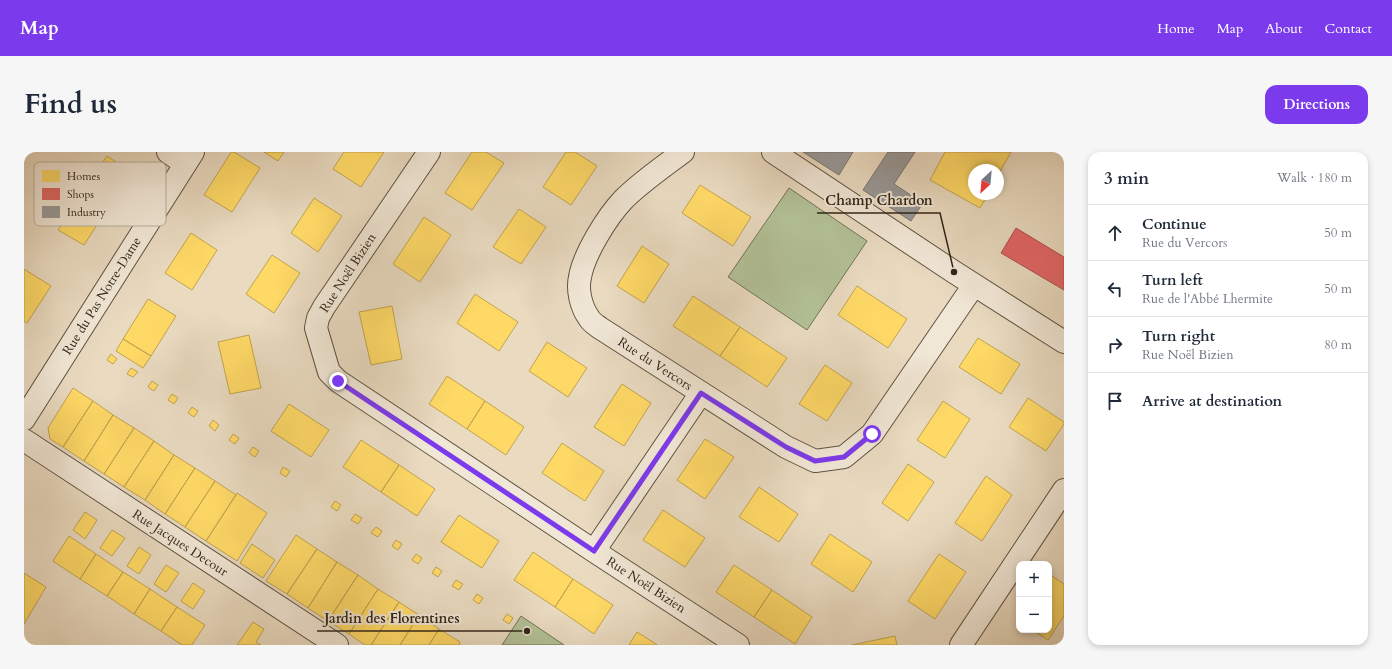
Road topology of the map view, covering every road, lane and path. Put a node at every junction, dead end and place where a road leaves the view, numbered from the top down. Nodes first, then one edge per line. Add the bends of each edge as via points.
1 (168, 152) edge
2 (429, 152) edge
3 (684, 152) edge
4 (773, 152) edge
5 (189, 158) edge
6 (166, 194) edge
7 (146, 226) edge
8 (974, 285) junction
9 (1064, 342) edge
10 (701, 393) junction
11 (24, 419) edge
12 (24, 440) edge
13 (1064, 490) edge
14 (594, 551) junction
15 (337, 645) edge
16 (738, 645) edge
17 (961, 645) edge

1 - 5 street
2 - 14 street, Rue Noël Bizien via 318,318 316,328 329,372 338,381
3 - 10 street, Rue du Vercors via 649,178 611,213 583,266 580,293 589,320
4 - 8 street
5 - 6 street, Rue du Pas Notre-Dame
7 - 11 street, Rue du Pas Notre-Dame
8 - 9 street
8 - 10 street, Rue du Vercors via 872,434 844,457 815,461 786,447
10 - 14 street
12 - 15 street, Rue Jacques Decour
13 - 17 street
14 - 16 street, Rue Noël Bizien

